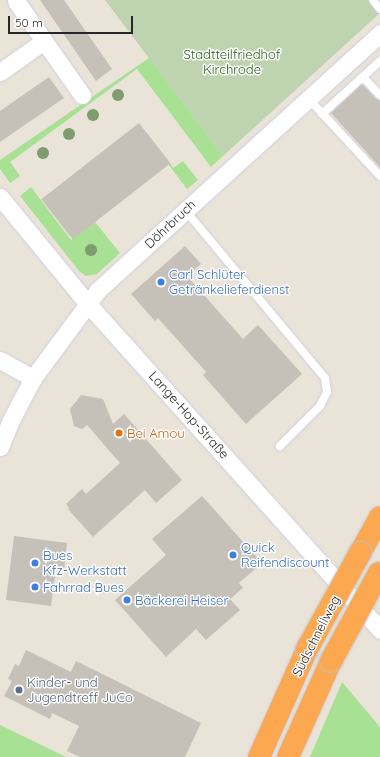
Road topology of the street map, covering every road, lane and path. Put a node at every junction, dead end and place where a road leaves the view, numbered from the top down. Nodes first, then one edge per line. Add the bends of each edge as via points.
1 (373, 0) edge
2 (16, 1) dead end
3 (380, 9) edge
4 (380, 33) edge
5 (44, 41) junction
6 (380, 61) edge
7 (0, 72) edge
8 (363, 77) junction
9 (82, 95) dead end
10 (380, 95) edge
11 (308, 98) junction
12 (322, 114) junction
13 (380, 176) edge
14 (0, 197) edge
15 (185, 210) junction
16 (87, 303) junction
17 (0, 360) edge
18 (33, 378) junction
19 (280, 446) dead end
20 (0, 447) edge
21 (380, 517) edge
22 (380, 572) edge
23 (378, 623) edge
24 (259, 757) edge
25 (288, 757) edge

1 - 3 lane
2 - 5 street
4 - 11 street, Döhrbruch
5 - 7 street
5 - 9 street
6 - 8 lane
8 - 10 lane
8 - 12 lane
11 - 12 lane
11 - 15 street, Döhrbruch
12 - 13 lane
14 - 16 street, Lange-Hop-Straße
15 - 16 street, Döhrbruch
15 - 19 lane via 325,378 327,392 320,406
16 - 18 street, Döhrbruch
16 - 23 street, Lange-Hop-Straße
17 - 18 street
18 - 20 street, Döhrbruch
21 - 24 highway, Südschnellweg, bridge via 308,649
22 - 25 highway, Südschnellweg, bridge via 331,661

